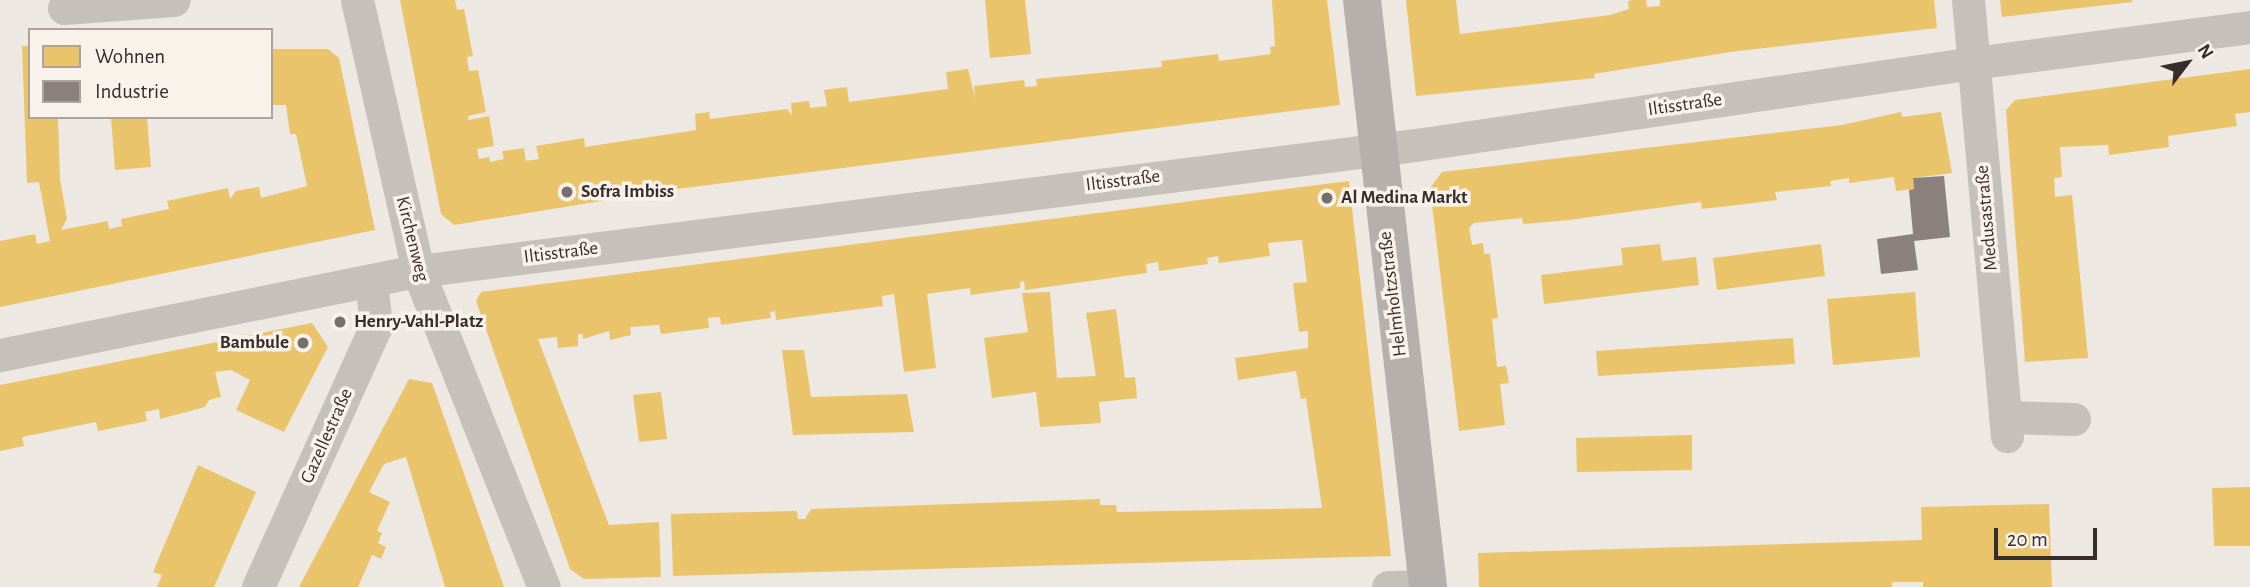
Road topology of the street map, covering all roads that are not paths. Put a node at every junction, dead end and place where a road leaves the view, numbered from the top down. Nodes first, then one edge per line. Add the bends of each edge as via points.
1 (174, 0) edge
2 (357, 0) edge
3 (1362, 0) edge
4 (1968, 0) edge
5 (64, 8) dead end
6 (2250, 27) edge
7 (1973, 63) junction
8 (1377, 149) junction
9 (418, 271) junction
10 (371, 280) junction
11 (0, 355) edge
12 (2074, 419) dead end
13 (1428, 586) edge
14 (258, 587) edge
15 (544, 587) edge
16 (1388, 587) edge

1 - 5 street
2 - 9 street, Kirchenweg
3 - 8 street, Helmholtzstraße
4 - 7 street, Medusastraße
6 - 7 street, Iltisstraße
7 - 8 street, Iltisstraße
7 - 12 street, Medusastraße via 2006,426
8 - 9 street, Iltisstraße
8 - 13 street, Helmholtzstraße
9 - 10 street, Iltisstraße
9 - 15 street, Kirchenweg
10 - 11 street, Iltisstraße
10 - 14 street, Gazellestraße via 376,326
13 - 16 street

